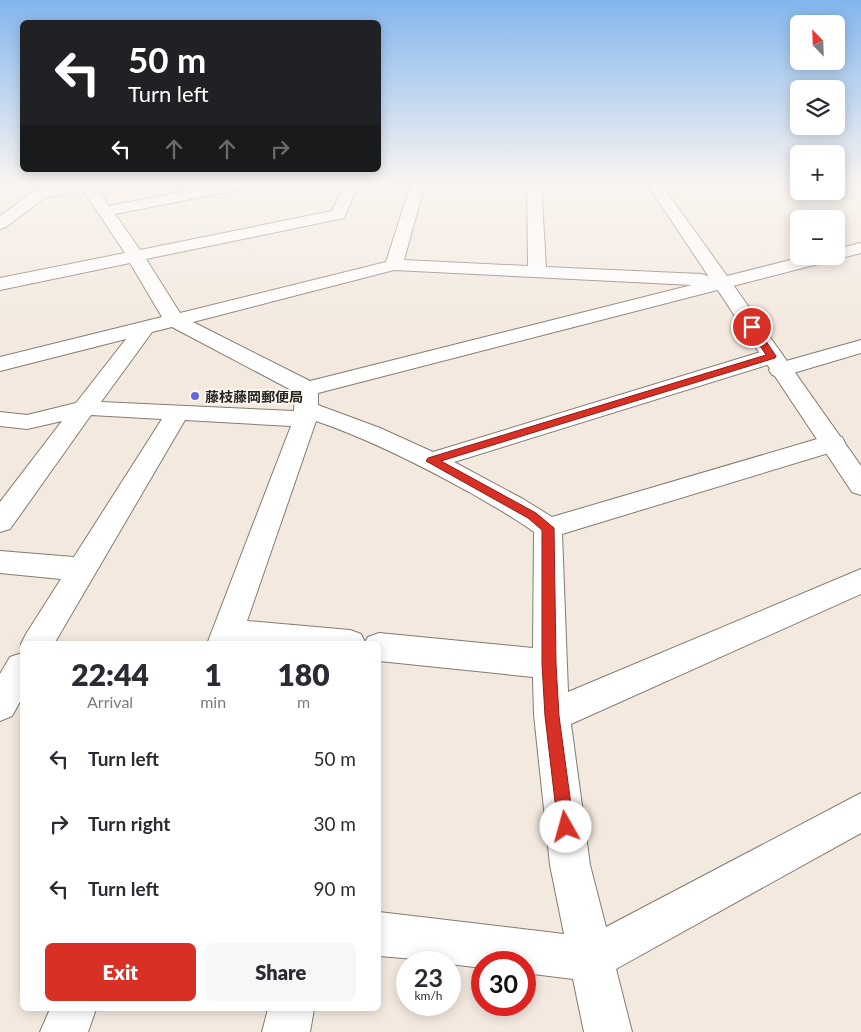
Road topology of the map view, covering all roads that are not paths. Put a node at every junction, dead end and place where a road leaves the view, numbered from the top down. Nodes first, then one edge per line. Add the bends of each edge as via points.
1 (119, 232) edge
2 (255, 232) edge
3 (404, 232) edge
4 (536, 232) edge
5 (687, 232) edge
6 (861, 248) edge
7 (845, 252) edge
8 (136, 257) junction
9 (791, 265) edge
10 (394, 266) junction
11 (537, 272) junction
12 (721, 282) junction
13 (0, 284) edge
14 (174, 320) junction
15 (144, 329) junction
16 (861, 346) edge
17 (776, 363) junction
18 (0, 364) edge
19 (306, 406) junction
20 (84, 408) junction
21 (178, 412) junction
22 (0, 419) edge
23 (833, 444) junction
24 (431, 461) junction
25 (861, 486) edge
26 (0, 522) edge
27 (548, 528) junction
28 (0, 562) edge
29 (82, 569) junction
30 (861, 581) edge
31 (226, 638) edge
32 (39, 641) edge
33 (288, 641) edge
34 (381, 647) edge
35 (549, 664) junction
36 (20, 670) edge
37 (0, 704) edge
38 (552, 716) junction
39 (861, 812) edge
40 (381, 934) edge
41 (591, 959) junction
42 (72, 1011) edge
43 (291, 1011) edge
44 (64, 1032) edge
45 (286, 1032) edge
46 (608, 1032) edge

1 - 8 street
2 - 8 street
3 - 10 street
4 - 11 street
5 - 12 street
6 - 7 street
8 - 13 street
8 - 14 street
9 - 12 street
10 - 11 street
10 - 14 street
11 - 12 street
12 - 17 street
12 - 19 street
14 - 15 street
14 - 19 street
15 - 18 street
15 - 20 street
16 - 17 street
17 - 23 street
17 - 24 street
19 - 21 street
19 - 24 street
19 - 31 street
20 - 21 street
20 - 22 street via 27,422
20 - 26 street
21 - 29 street
23 - 25 street
23 - 27 street
24 - 27 street
27 - 35 street
28 - 29 street
29 - 32 street
30 - 38 street
31 - 33 street
34 - 35 street
35 - 38 street
36 - 37 street
38 - 41 street via 570,865
39 - 41 street
40 - 41 street
41 - 46 street
42 - 44 street
43 - 45 street

